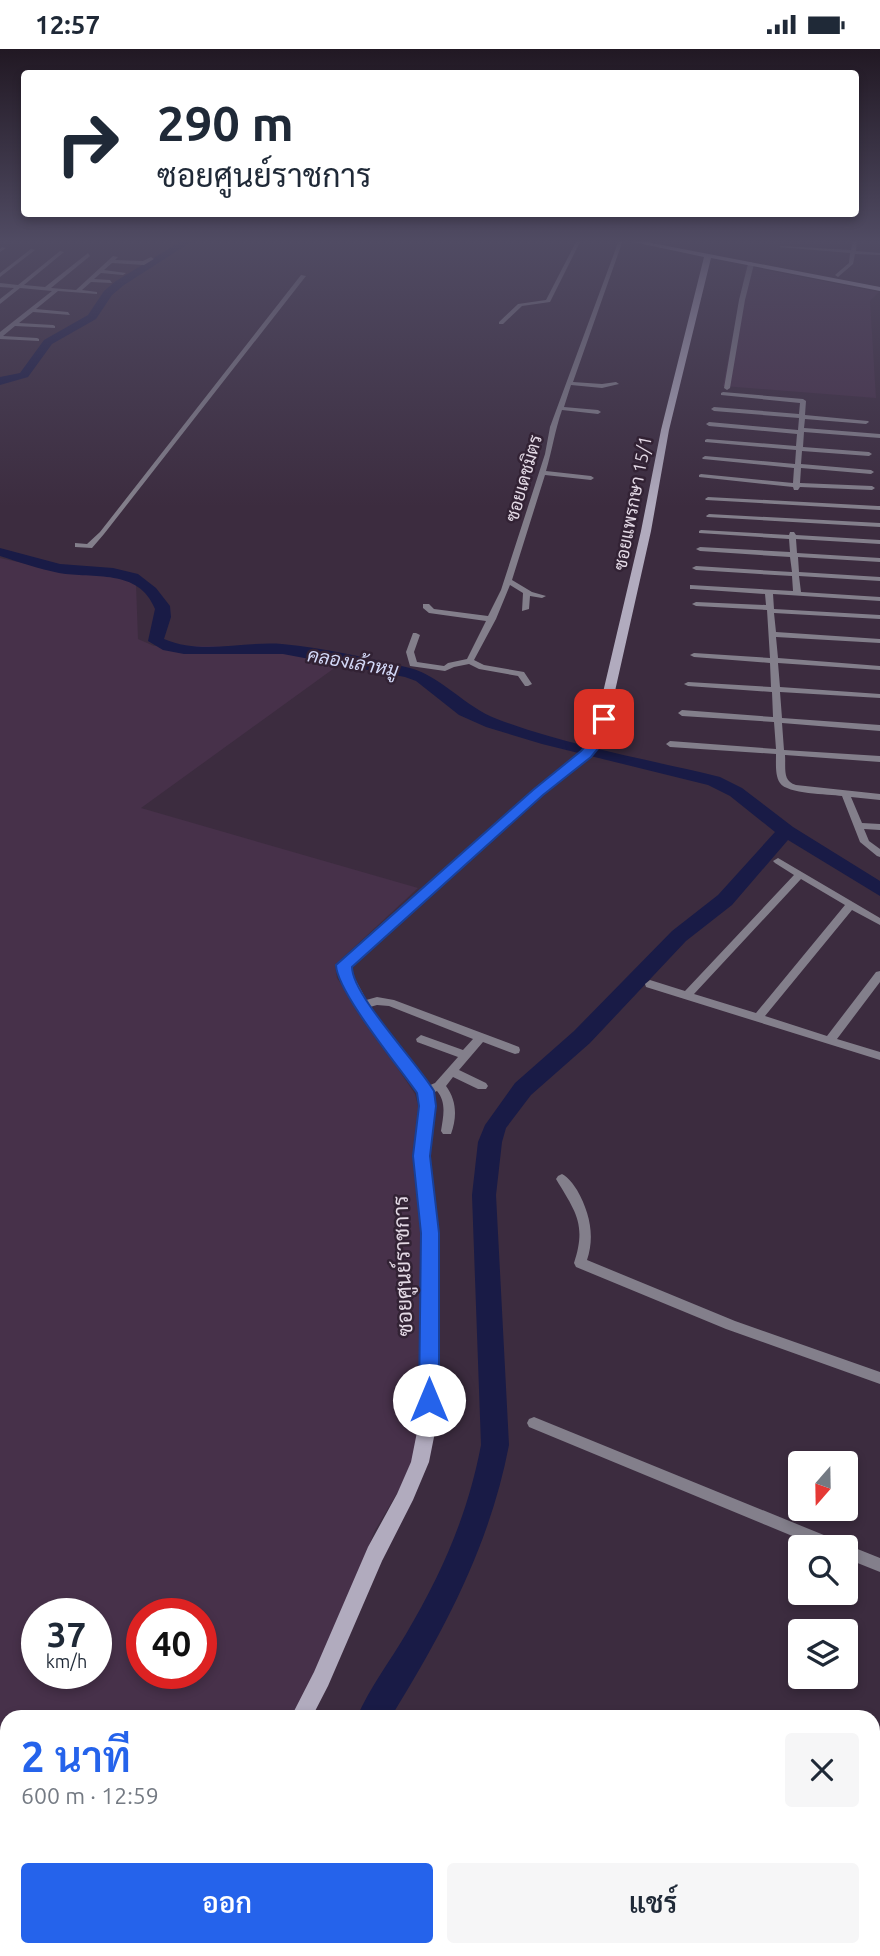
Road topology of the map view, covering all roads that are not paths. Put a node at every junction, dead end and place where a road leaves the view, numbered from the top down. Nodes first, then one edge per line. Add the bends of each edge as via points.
1 (262, 329) edge
2 (589, 329) edge
3 (690, 329) edge
4 (737, 329) edge
5 (0, 336) edge
6 (37, 340) dead end
7 (569, 383) junction
8 (617, 384) dead end
9 (560, 408) junction
10 (715, 409) dead end
11 (598, 412) dead end
12 (802, 417) junction
13 (866, 422) dead end
14 (709, 424) dead end
15 (801, 431) junction
16 (880, 436) edge
17 (707, 441) dead end
18 (799, 449) junction
19 (869, 454) dead end
20 (705, 458) dead end
21 (797, 466) junction
22 (871, 472) dead end
23 (542, 473) junction
24 (701, 476) dead end
25 (591, 478) dead end
26 (796, 488) junction
27 (872, 488) dead end
28 (708, 499) dead end
29 (789, 503) junction
30 (878, 508) edge
31 (709, 516) dead end
32 (791, 520) junction
33 (880, 525) edge
34 (701, 532) dead end
35 (792, 537) junction
36 (880, 543) edge
37 (78, 545) dead end
38 (700, 549) dead end
39 (794, 555) junction
40 (880, 559) edge
41 (696, 568) dead end
42 (796, 574) junction
43 (880, 579) edge
44 (508, 581) junction
45 (693, 586) dead end
46 (769, 591) junction
47 (527, 592) junction
48 (797, 593) junction
49 (542, 596) dead end
50 (880, 599) edge
51 (696, 604) dead end
52 (426, 606) dead end
53 (524, 609) dead end
54 (771, 610) junction
55 (880, 617) edge
56 (492, 619) junction
57 (772, 634) junction
58 (415, 635) dead end
59 (880, 641) edge
60 (694, 655) dead end
61 (470, 661) junction
62 (774, 661) junction
63 (880, 668) edge
64 (528, 684) dead end
65 (688, 684) dead end
66 (776, 690) junction
67 (880, 697) edge
68 (682, 713) dead end
69 (778, 720) junction
70 (880, 728) edge
71 (670, 744) dead end
72 (780, 752) junction
73 (880, 759) edge
74 (845, 793) junction
75 (880, 796) edge
76 (860, 826) junction
77 (880, 827) edge
78 (880, 854) edge
79 (778, 860) dead end
80 (800, 874) junction
81 (850, 904) junction
82 (880, 922) edge
83 (880, 975) edge
84 (650, 984) dead end
85 (687, 995) junction
86 (363, 1005) junction
87 (758, 1018) junction
88 (480, 1038) junction
89 (421, 1039) dead end
90 (830, 1040) junction
91 (515, 1051) dead end
92 (465, 1055) junction
93 (880, 1056) edge
94 (452, 1071) junction
95 (482, 1086) dead end
96 (432, 1089) junction
97 (447, 1131) dead end
98 (562, 1179) dead end
99 (880, 1378) edge
100 (534, 1423) dead end
101 (807, 1535) edge
102 (858, 1556) edge
103 (880, 1565) edge
104 (305, 1710) edge

1 - 37 street via 102,533 89,546
2 - 7 street, ซอยเดชมิตร
3 - 86 street, ซอยแพรกษา 15/1 via 598,740 344,965 344,976
4 - 12 street via 725,391 803,401
5 - 6 street
7 - 8 street
7 - 9 street, ซอยเดชมิตร
9 - 11 street
9 - 23 street, ซอยเดชมิตร
10 - 12 street
12 - 13 street
12 - 15 street
14 - 15 street
15 - 16 street
15 - 18 street
17 - 18 street
18 - 19 street
18 - 21 street
20 - 21 street
21 - 22 street
21 - 26 street
23 - 25 street
23 - 44 street, ซอยเดชมิตร
24 - 26 street
26 - 27 street
28 - 29 street
29 - 30 street
29 - 32 street
31 - 32 street
32 - 33 street
32 - 35 street
34 - 35 street
35 - 36 street
35 - 39 street
38 - 39 street
39 - 40 street
39 - 42 street
41 - 42 street
42 - 43 street
42 - 48 street
44 - 47 street
44 - 56 street, ซอยเดชมิตร
45 - 46 street
46 - 48 street
46 - 54 street
47 - 49 street
47 - 53 street
48 - 50 street
51 - 54 street
52 - 56 street via 432,611
54 - 55 street
54 - 57 street
56 - 61 street, ซอยเดชมิตร
57 - 59 street
57 - 62 street
58 - 61 street via 410,652 413,664 445,669
60 - 62 street
61 - 64 street via 521,674
62 - 63 street
62 - 66 street
65 - 66 street
66 - 67 street
66 - 69 street
68 - 69 street
69 - 70 street
69 - 72 street
71 - 72 street
72 - 73 street
72 - 74 street via 786,785
74 - 75 street
74 - 76 street
76 - 77 street
76 - 78 street via 865,842
79 - 80 street
80 - 81 street
80 - 85 street
81 - 82 street
81 - 87 street
83 - 90 street
84 - 85 street
85 - 87 street
86 - 88 street via 390,1003
86 - 96 street
87 - 90 street
88 - 91 street
88 - 92 street
89 - 92 street
90 - 93 street
92 - 94 street
94 - 95 street
94 - 96 street
96 - 97 street via 448,1094
96 - 104 street, ซอยศูนย์ราชการ via 421,1156 430,1233 428,1427 404,1500
98 - 99 street via 577,1197 583,1220 586,1239 580,1263 731,1325
100 - 101 street
102 - 103 street

